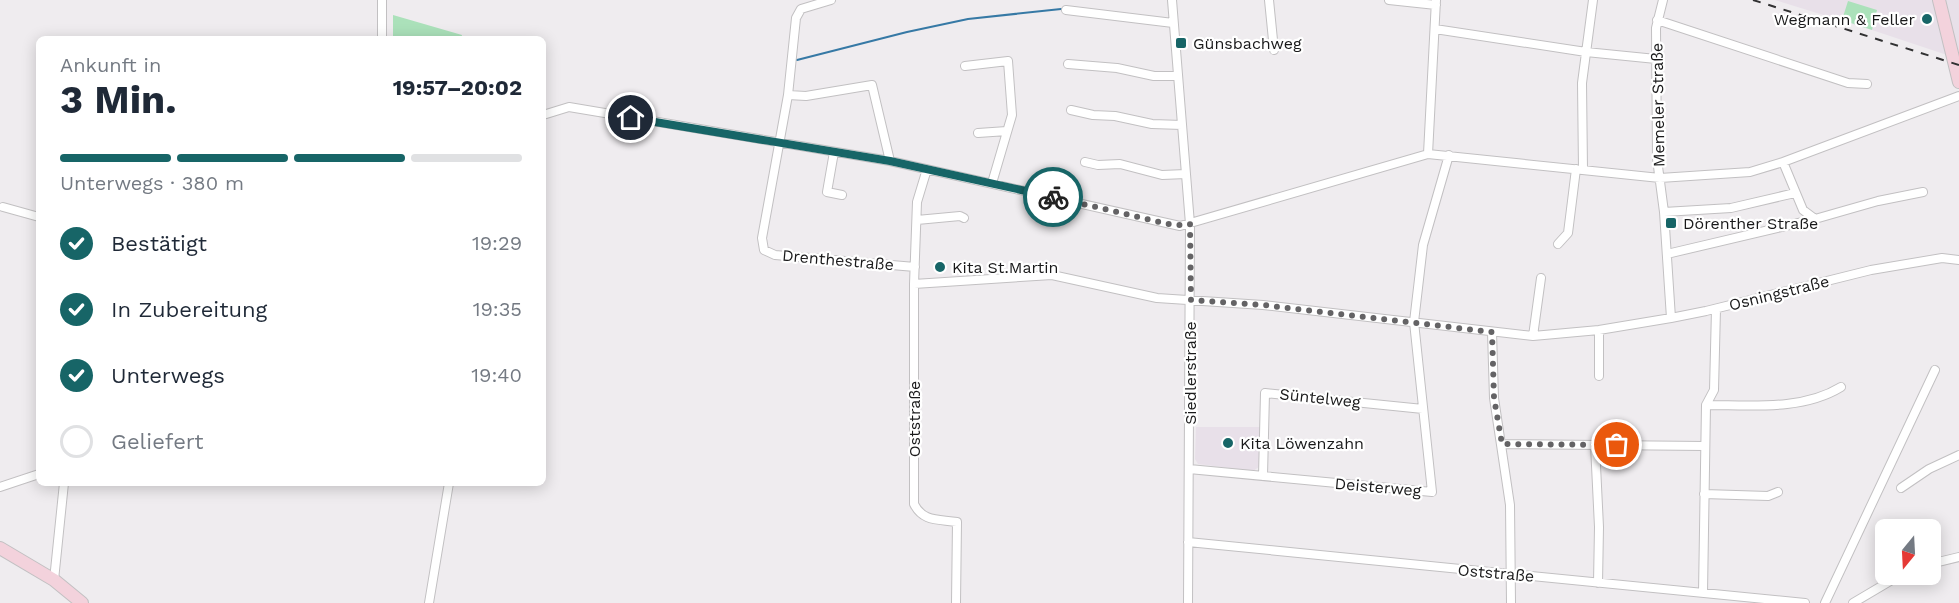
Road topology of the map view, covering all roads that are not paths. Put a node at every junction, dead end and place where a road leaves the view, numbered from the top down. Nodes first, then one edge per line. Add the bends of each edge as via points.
1 (382, 0) edge
2 (1172, 0) edge
3 (1269, 0) edge
4 (1389, 0) edge
5 (1593, 0) edge
6 (1663, 0) edge
7 (1939, 0) edge
8 (826, 1) edge
9 (1436, 2) edge
10 (1066, 10) dead end
11 (1657, 20) junction
12 (1173, 23) junction
13 (1435, 29) junction
14 (382, 36) edge
15 (1274, 50) dead end
16 (1586, 52) junction
17 (1656, 59) junction
18 (1068, 64) dead end
19 (965, 66) dead end
20 (1178, 76) junction
21 (1959, 81) edge
22 (1867, 84) dead end
23 (788, 95) junction
24 (1959, 96) edge
25 (1071, 110) dead end
26 (546, 114) edge
27 (1182, 125) junction
28 (1007, 132) junction
29 (978, 133) dead end
30 (778, 142) junction
31 (834, 152) junction
32 (1428, 154) junction
33 (1449, 155) junction
34 (890, 161) junction
35 (1085, 162) dead end
36 (1784, 162) junction
37 (927, 169) junction
38 (1579, 170) junction
39 (1186, 174) junction
40 (1660, 178) junction
41 (992, 183) junction
42 (1923, 192) dead end
43 (1795, 193) junction
44 (842, 195) dead end
45 (3, 207) dead end
46 (1664, 212) junction
47 (36, 216) edge
48 (964, 218) dead end
49 (1815, 219) junction
50 (917, 220) junction
51 (1190, 224) junction
52 (1558, 244) dead end
53 (1667, 254) junction
54 (1959, 260) edge
55 (915, 267) junction
56 (1541, 278) dead end
57 (914, 284) junction
58 (1191, 300) junction
59 (1716, 309) junction
60 (1671, 318) junction
61 (1414, 322) junction
62 (1599, 330) junction
63 (1492, 332) junction
64 (1533, 336) junction
65 (1935, 370) dead end
66 (1599, 376) dead end
67 (1841, 387) dead end
68 (1706, 405) junction
69 (1423, 409) junction
70 (1502, 444) junction
71 (1595, 445) junction
72 (1705, 446) junction
73 (1959, 455) edge
74 (1190, 469) junction
75 (36, 475) edge
76 (1263, 476) junction
77 (64, 486) edge
78 (448, 486) edge
79 (0, 487) edge
80 (1901, 488) dead end
81 (1778, 492) dead end
82 (1704, 494) junction
83 (1188, 542) junction
84 (0, 548) edge
85 (1959, 557) edge
86 (1941, 561) edge
87 (1511, 574) junction
88 (54, 580) junction
89 (1598, 583) junction
90 (1883, 585) edge
91 (1703, 593) junction
92 (82, 603) edge
93 (429, 603) edge
94 (956, 603) edge
95 (1188, 603) edge
96 (1511, 603) edge
97 (1805, 603) edge
98 (1825, 603) edge
99 (1853, 603) edge

1 - 14 street
2 - 12 street, Siedlerstraße
3 - 15 street
4 - 9 street
5 - 16 street
6 - 11 street, Memeler Straße
7 - 21 street
8 - 23 street via 801,9 796,18
9 - 13 street
10 - 12 street
11 - 17 street, Memeler Straße
11 - 22 street via 1848,83
12 - 20 street, Siedlerstraße
13 - 16 street
13 - 32 street
16 - 17 street
16 - 38 street
17 - 40 street, Memeler Straße
18 - 20 street
19 - 28 street via 1008,61 1012,115
20 - 27 street, Siedlerstraße
23 - 30 street
23 - 34 street via 806,96 872,85
24 - 36 street
25 - 27 street via 1152,124
26 - 30 street via 569,107
27 - 39 street, Siedlerstraße
28 - 29 street
28 - 41 street
30 - 31 street
30 - 55 street, Drenthestraße via 762,238 764,249 775,255
31 - 34 street
31 - 44 street via 827,192
32 - 33 street
32 - 51 street
33 - 38 street
33 - 61 street, Deisterweg via 1423,245
34 - 37 street
35 - 39 street
36 - 40 street via 1741,173
36 - 43 street
37 - 41 street
37 - 50 street, Drenthestraße via 917,202
38 - 40 street
38 - 52 street via 1568,233
39 - 51 street, Siedlerstraße
40 - 46 street, Memeler Straße
41 - 51 street via 1168,224
42 - 49 street
43 - 46 street via 1731,208
43 - 49 street via 1803,210
45 - 47 street
46 - 53 street, Memeler Straße
48 - 50 street
49 - 53 street
50 - 55 street, Drenthestraße
51 - 58 street, Siedlerstraße
53 - 60 street, Memeler Straße
54 - 59 street, Osningstraße via 1942,258 1871,270
55 - 57 street, Drenthestraße
56 - 64 street
57 - 58 street, Osningstraße via 1052,275 1157,298
57 - 94 street, Oststraße via 914,504 925,517 957,522
58 - 61 street, Osningstraße
58 - 74 street, Siedlerstraße
59 - 60 street, Osningstraße
59 - 68 street via 1714,390
60 - 62 street, Osningstraße
61 - 63 street, Osningstraße
61 - 69 street, Deisterweg
62 - 64 street, Osningstraße
62 - 66 street
63 - 64 street, Osningstraße
63 - 70 street via 1494,398
65 - 98 street
67 - 68 street via 1828,396 1776,405
68 - 72 street
69 - 76 street, Süntelweg via 1265,393
69 - 76 street, Deisterweg via 1432,492
70 - 71 street
70 - 87 street via 1510,505
71 - 72 street
71 - 89 street
72 - 82 street
73 - 80 street
74 - 76 street, Deisterweg
74 - 83 street, Siedlerstraße
75 - 79 street
77 - 88 street
78 - 93 street
81 - 82 street via 1768,496
82 - 91 street
83 - 87 street, Oststraße
83 - 95 street, Siedlerstraße
84 - 88 street
85 - 86 street
87 - 89 street, Oststraße
87 - 96 street
88 - 92 street
89 - 91 street, Oststraße
90 - 99 street
91 - 97 street, Oststraße

